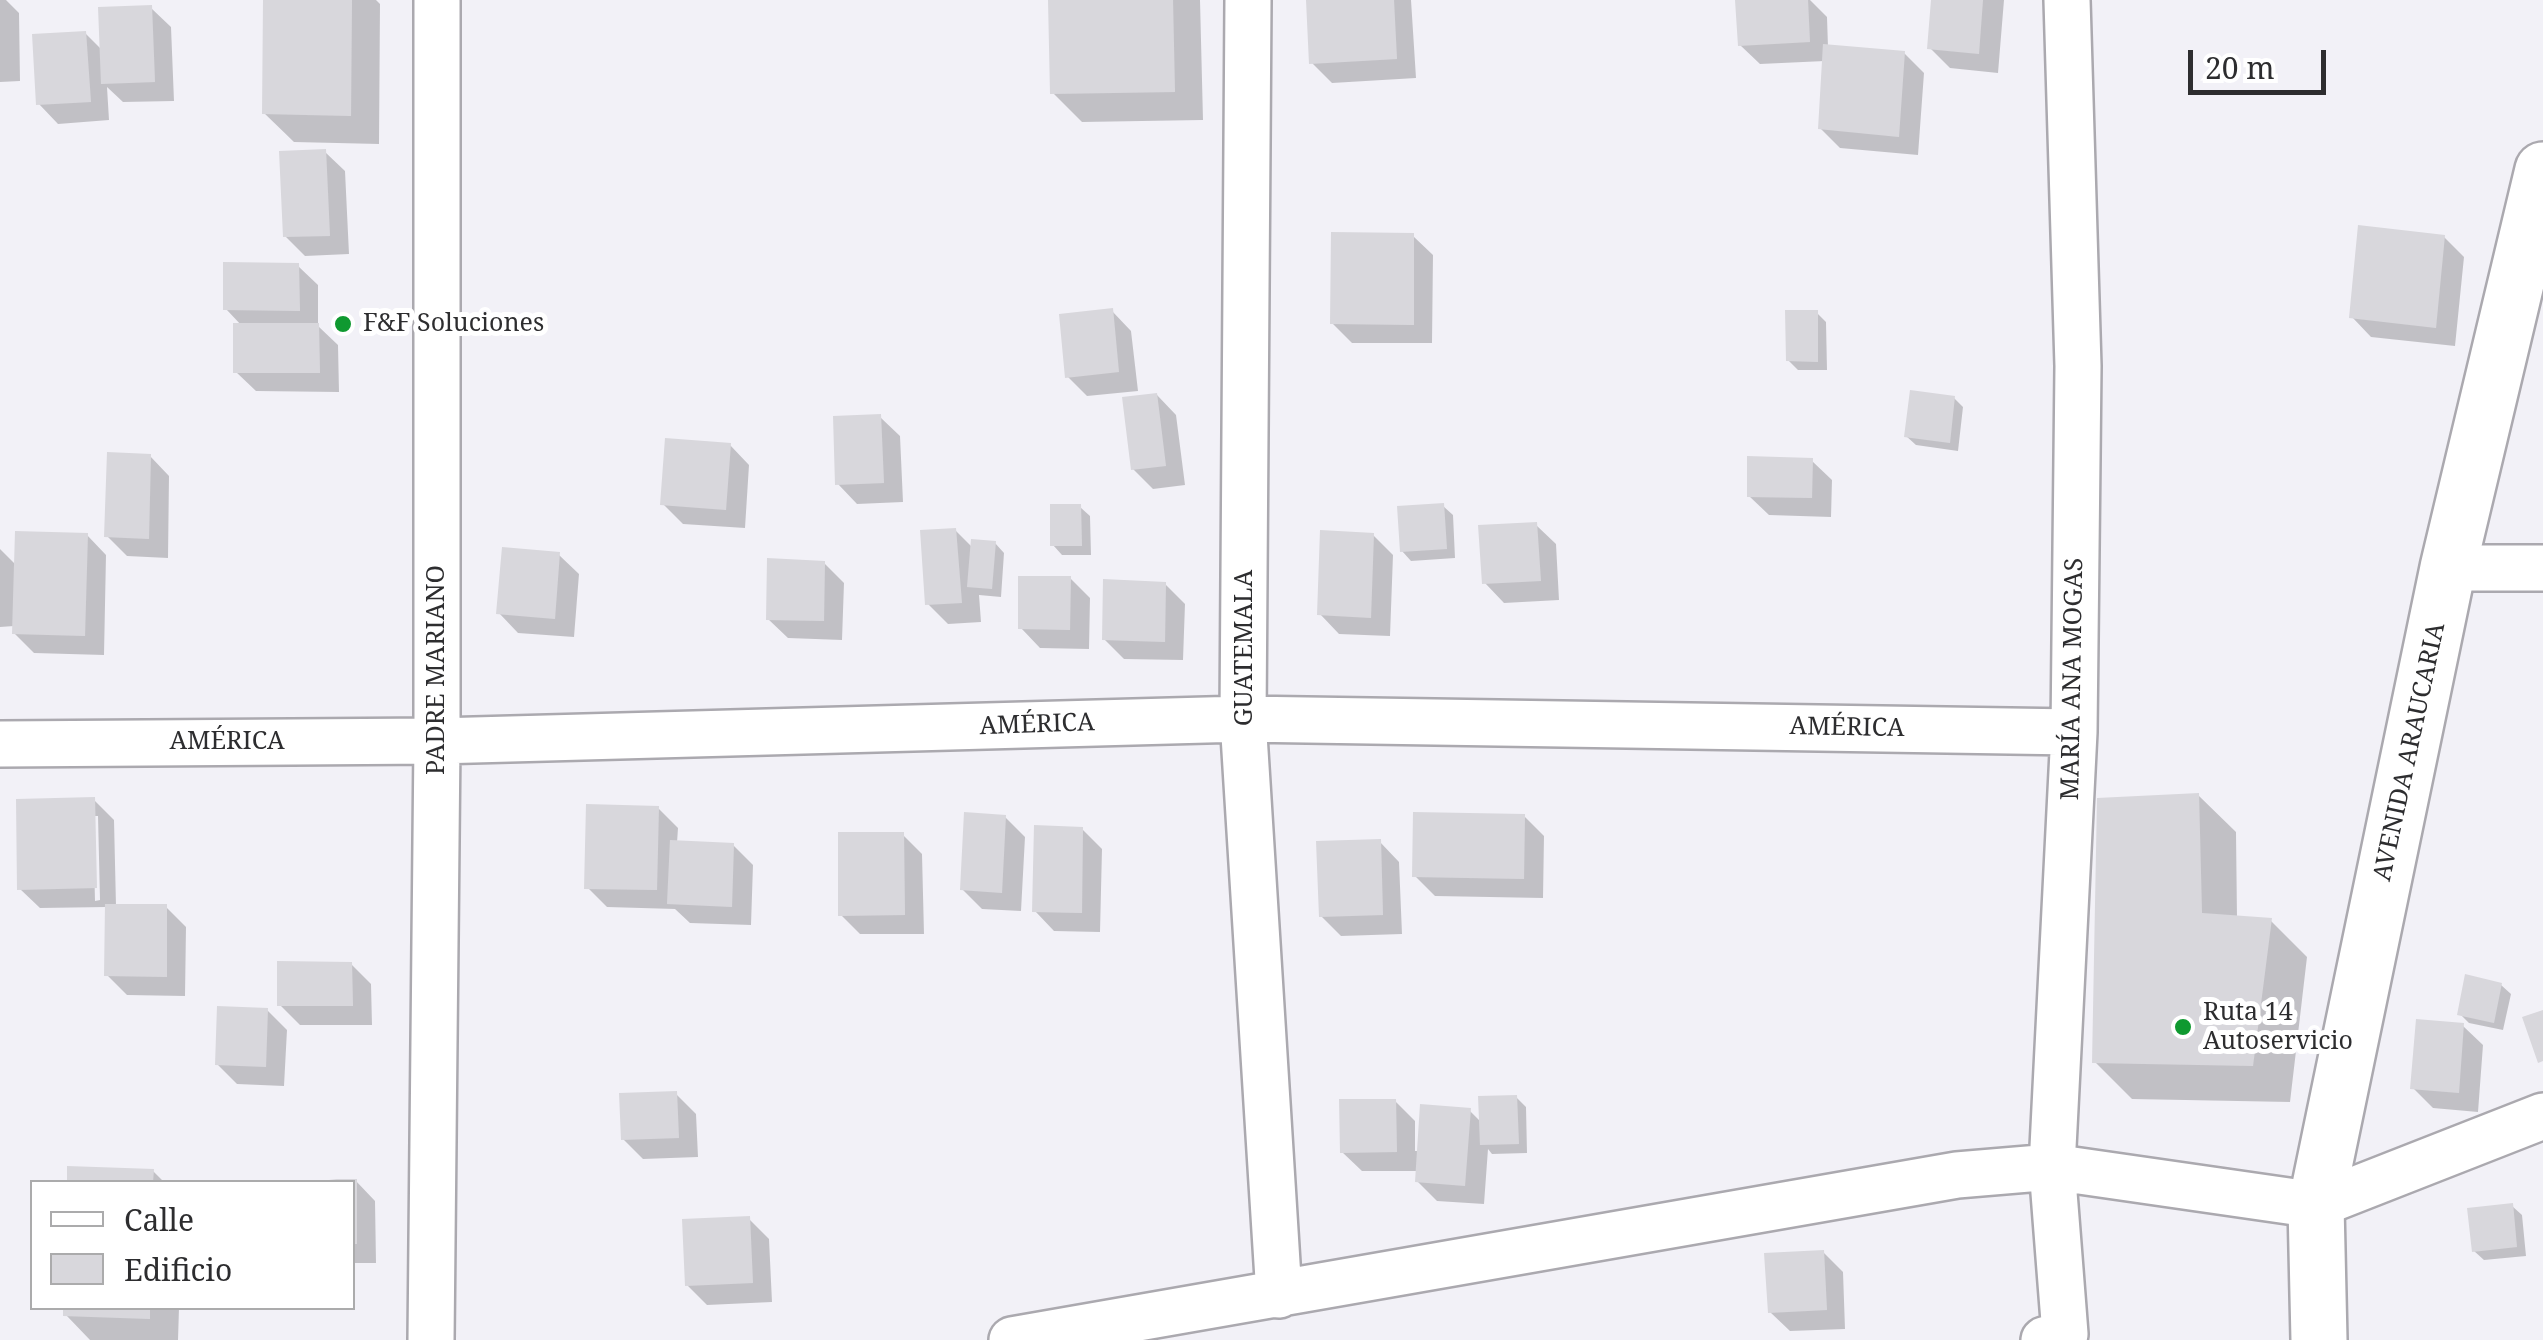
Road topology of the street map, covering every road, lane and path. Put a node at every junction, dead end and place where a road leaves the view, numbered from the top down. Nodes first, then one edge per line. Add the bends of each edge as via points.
1 (437, 0) edge
2 (1248, 0) edge
3 (2067, 0) edge
4 (2543, 170) edge
5 (2448, 568) junction
6 (2543, 568) edge
7 (1244, 720) junction
8 (2074, 732) junction
9 (437, 741) junction
10 (0, 744) edge
11 (2543, 1116) edge
12 (2052, 1166) junction
13 (2316, 1205) junction
14 (1279, 1295) junction
15 (431, 1340) edge
16 (1012, 1340) edge
17 (2044, 1340) edge
18 (2319, 1340) edge

1 - 9 street, PADRE MARIANO
2 - 7 street, GUATEMALA
3 - 8 street, MARÍA ANA MOGAS via 2078,366
4 - 5 main road, AVENIDA ARAUCARIA
5 - 6 street
5 - 13 main road, AVENIDA ARAUCARIA
7 - 8 street, AMÉRICA
7 - 9 street, AMÉRICA
7 - 14 street, GUATEMALA
8 - 12 street, MARÍA ANA MOGAS
9 - 10 street, AMÉRICA
9 - 15 street, PADRE MARIANO
11 - 13 street
12 - 13 street
12 - 14 street via 1958,1175
12 - 17 street, MARÍA ANA MOGAS via 2066,1334
13 - 18 main road, AVENIDA ARAUCARIA
14 - 16 street

